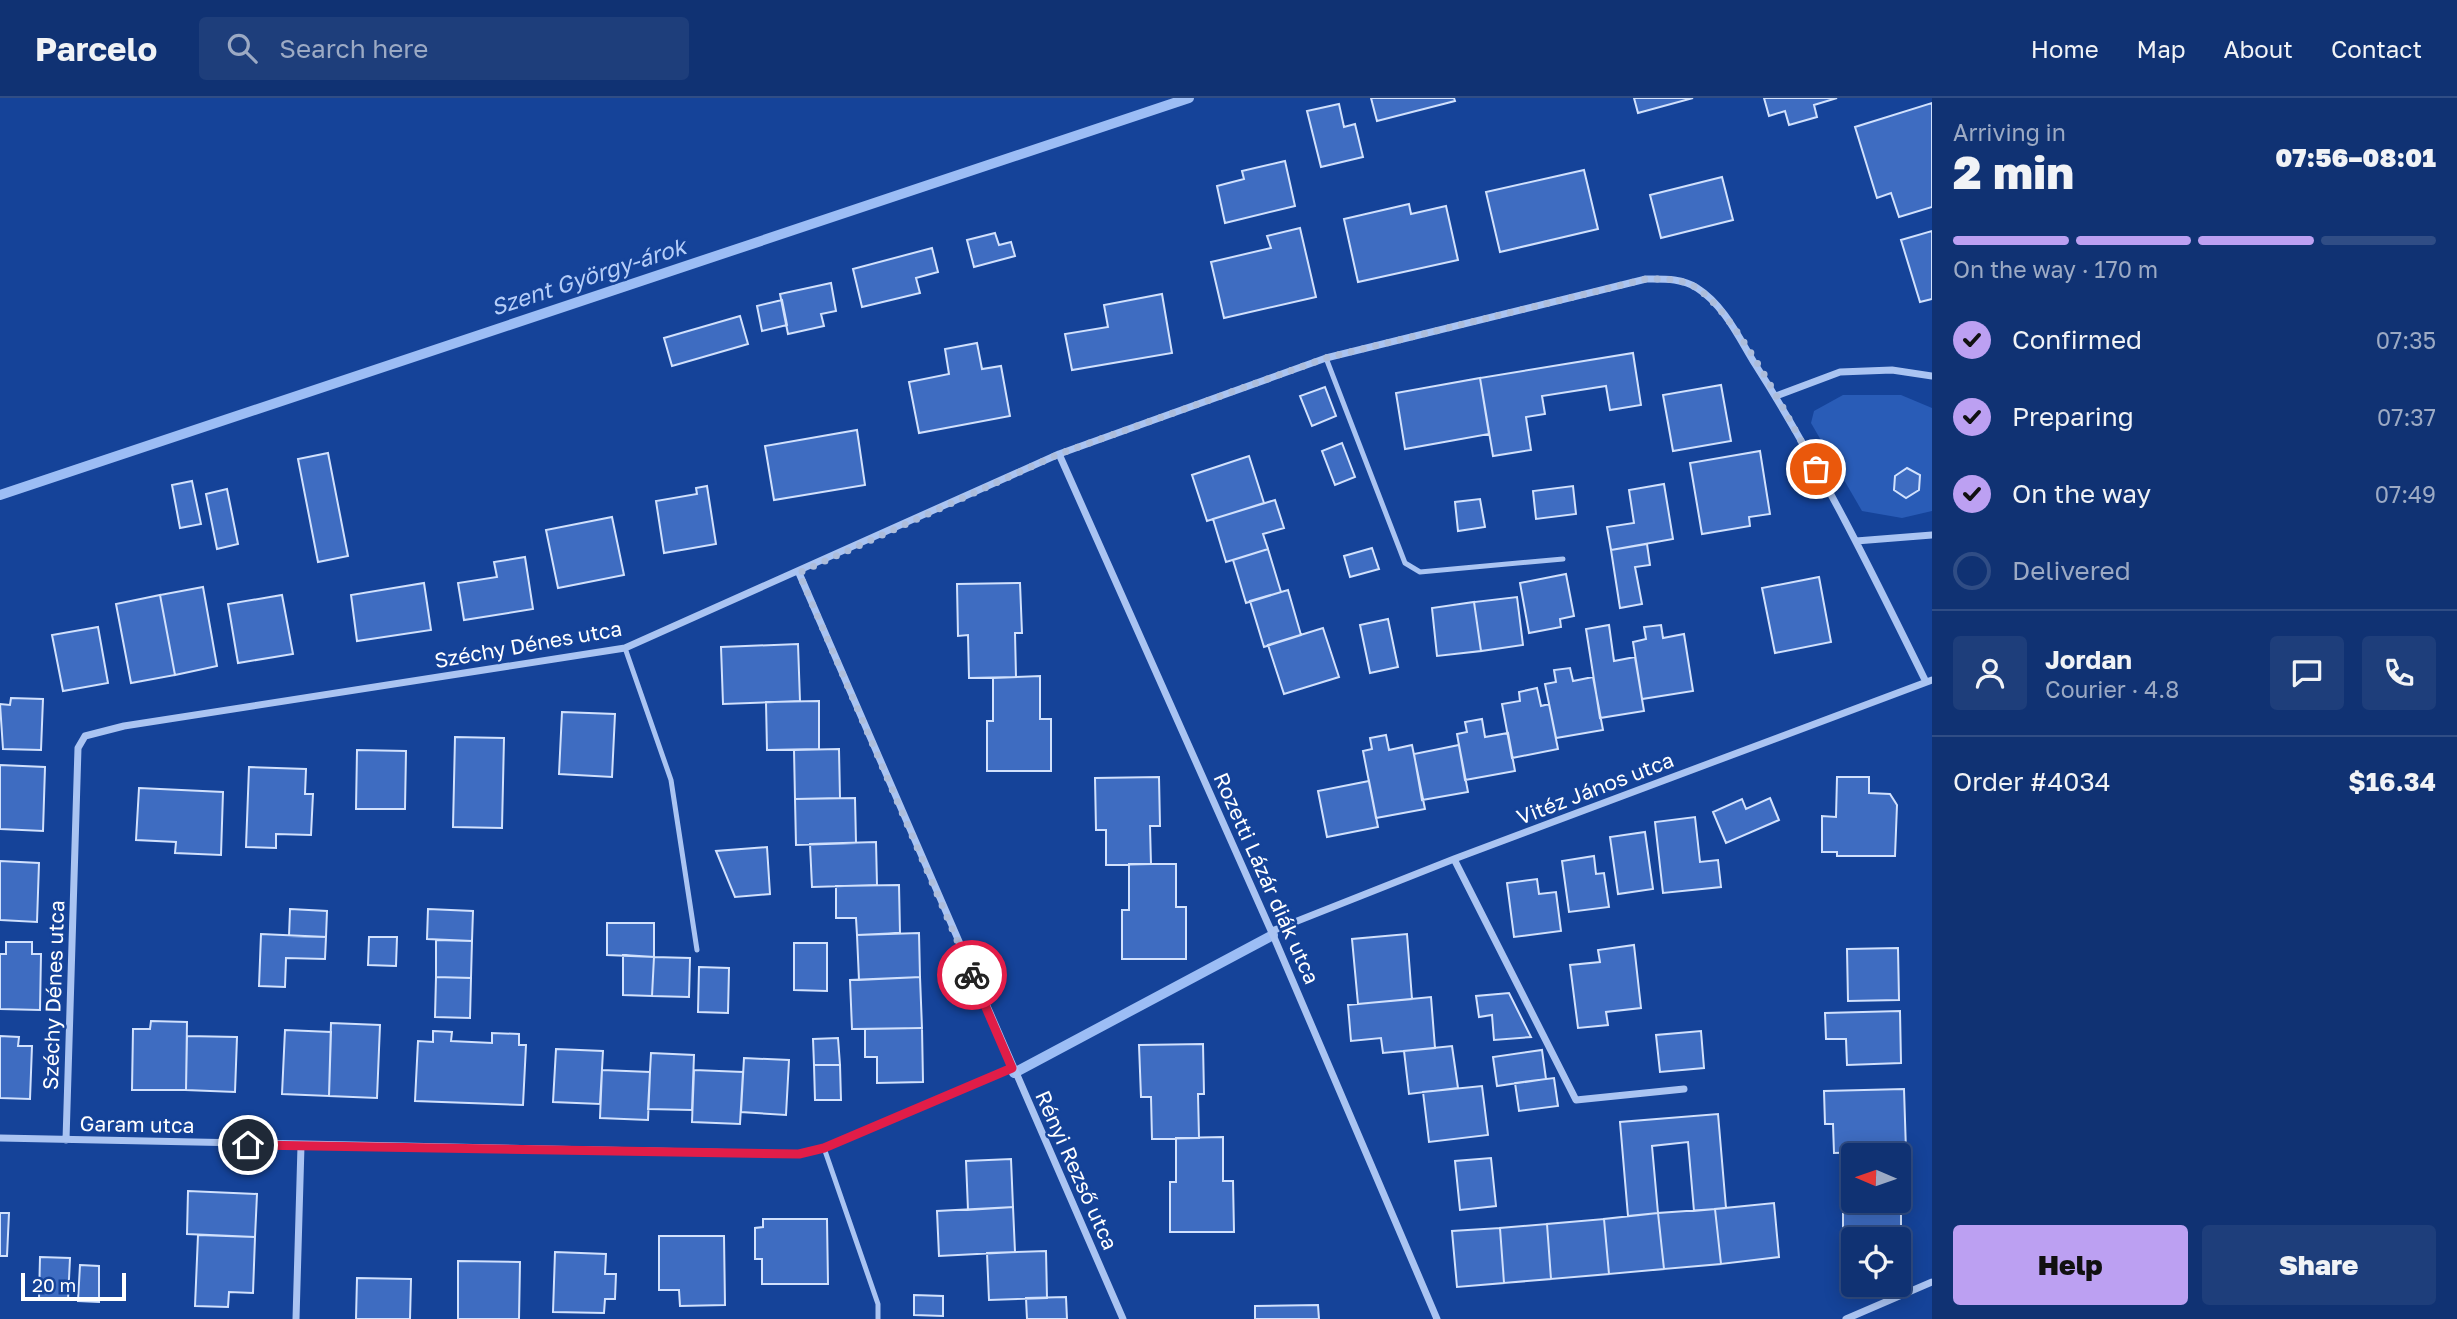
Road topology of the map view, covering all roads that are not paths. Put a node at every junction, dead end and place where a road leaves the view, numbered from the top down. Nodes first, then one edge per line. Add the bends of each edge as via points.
1 (1326, 358) junction
2 (1932, 376) edge
3 (1776, 396) junction
4 (1059, 454) junction
5 (1932, 535) edge
6 (1856, 541) junction
7 (1563, 558) dead end
8 (799, 573) junction
9 (625, 648) junction
10 (1929, 681) edge
11 (1454, 859) junction
12 (1272, 932) junction
13 (697, 950) dead end
14 (1012, 1068) junction
15 (1684, 1089) dead end
16 (0, 1138) edge
17 (66, 1140) junction
18 (300, 1146) junction
19 (824, 1148) junction
20 (1932, 1282) edge
21 (296, 1319) edge
22 (878, 1319) edge
23 (1123, 1319) edge
24 (1437, 1319) edge
25 (1846, 1319) edge

1 - 3 street, Széchy Dénes utca via 1646,279 1672,279 1697,288 1722,312
1 - 4 street, Széchy Dénes utca
1 - 7 lane via 1405,563 1420,572
2 - 3 street via 1892,370 1840,372
3 - 6 street
4 - 8 street, Széchy Dénes utca
4 - 12 street, Rozetti Lázár diák utca
5 - 6 street
6 - 10 street
8 - 9 street, Széchy Dénes utca
8 - 14 street, Rényi Rezső utca
9 - 13 lane via 671,780
9 - 17 street, Széchy Dénes utca via 124,726 85,736 78,748
10 - 11 street, Vitéz János utca
11 - 12 street, Vitéz János utca
11 - 15 street via 1576,1100
12 - 24 street, Rozetti Lázár diák utca
14 - 19 street, Garam utca
14 - 23 street, Rényi Rezső utca
16 - 17 street, Garam utca
17 - 18 street, Garam utca
18 - 19 street, Garam utca via 799,1154
18 - 21 street
19 - 22 lane via 878,1304
20 - 25 street

